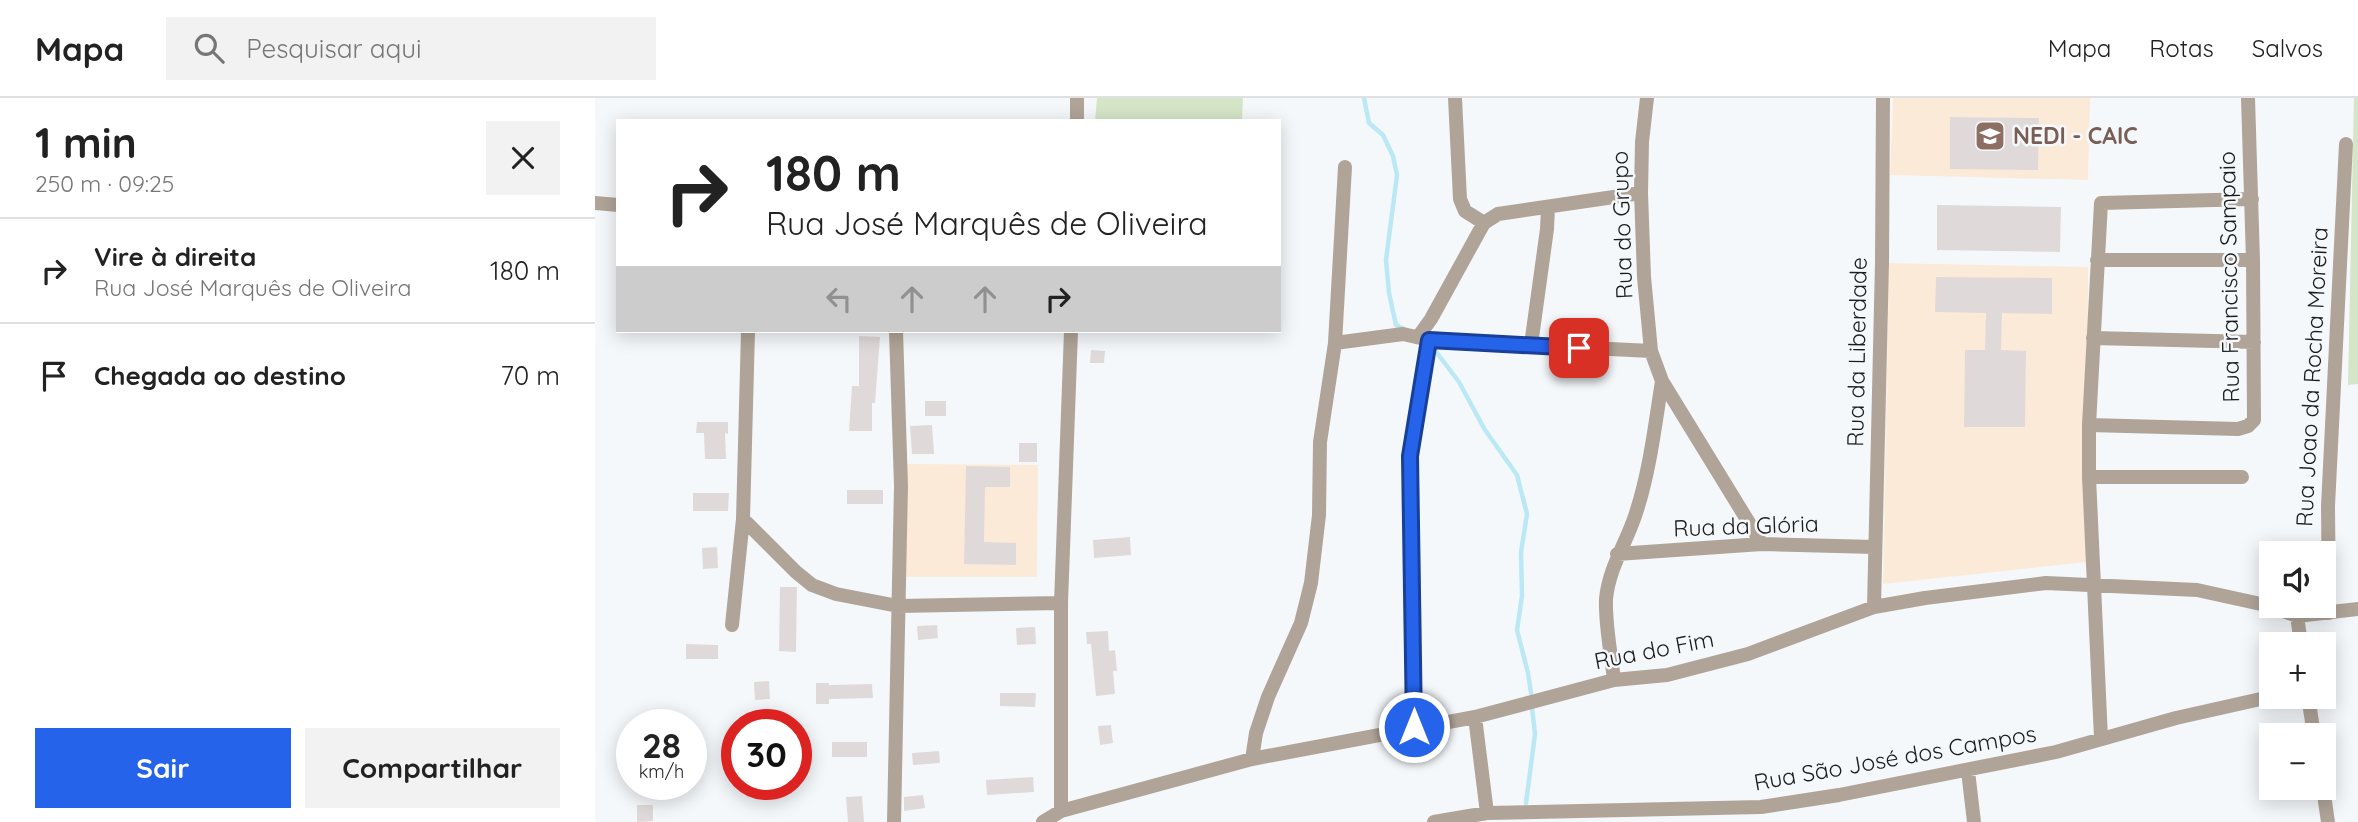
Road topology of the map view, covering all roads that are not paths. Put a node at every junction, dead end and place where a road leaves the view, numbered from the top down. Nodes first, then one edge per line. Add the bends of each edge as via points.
1 (1077, 98) edge
2 (1455, 98) edge
3 (1647, 98) edge
4 (1883, 98) edge
5 (2248, 98) edge
6 (1077, 119) edge
7 (2347, 144) dead end
8 (1345, 167) dead end
9 (1641, 193) junction
10 (2252, 199) junction
11 (595, 203) edge
12 (616, 205) edge
13 (1548, 207) junction
14 (1484, 223) junction
15 (2097, 260) junction
16 (2253, 260) junction
17 (748, 333) edge
18 (896, 333) edge
19 (1071, 333) edge
20 (1425, 334) junction
21 (2093, 338) junction
22 (2254, 342) junction
23 (1335, 343) junction
24 (1531, 345) junction
25 (1651, 351) junction
26 (1662, 381) junction
27 (2089, 425) junction
28 (2089, 477) junction
29 (2242, 477) dead end
30 (743, 519) junction
31 (2328, 541) edge
32 (1762, 544) junction
33 (1875, 547) junction
34 (1617, 554) junction
35 (2095, 586) junction
36 (1062, 603) junction
37 (2259, 604) edge
38 (898, 606) junction
39 (1874, 607) junction
40 (2358, 609) edge
41 (2336, 612) edge
42 (732, 625) dead end
43 (1614, 680) junction
44 (2259, 699) edge
45 (1475, 717) junction
46 (1414, 727) junction
47 (2101, 738) junction
48 (1252, 759) junction
49 (1968, 771) junction
50 (2325, 800) edge
51 (1061, 811) junction
52 (1487, 813) junction
53 (1664, 816) edge
54 (894, 822) edge
55 (1043, 822) edge
56 (1436, 822) edge
57 (1974, 822) edge
58 (2329, 822) edge

1 - 6 street
2 - 14 street via 1460,199 1465,211
3 - 9 street, Rua do Grupo
4 - 33 street, Rua da Liberdade
5 - 10 street, Rua Francisco Sampaio
7 - 31 street, Rua Joao da Rocha Moreira
8 - 23 street
9 - 13 street
9 - 25 street, Rua do Grupo
10 - 15 street via 2101,203
10 - 16 street, Rua Francisco Sampaio
11 - 12 street
13 - 14 street via 1498,215
13 - 24 street
14 - 20 street
15 - 16 street
15 - 21 street
16 - 22 street, Rua Francisco Sampaio
17 - 30 street
18 - 38 street via 901,486
19 - 36 street
20 - 23 street
20 - 24 street
20 - 46 street via 1410,456
21 - 22 street
21 - 27 street
22 - 27 street, Rua Francisco Sampaio via 2254,420 2248,426
23 - 48 street via 1320,442 1319,515 1311,583 1301,623 1260,719
24 - 25 street
25 - 26 street, Rua do Grupo
26 - 32 street, Rua do Grupo
26 - 34 street via 1645,482
27 - 28 street
28 - 29 street
28 - 35 street
30 - 38 street via 812,585
30 - 42 street
32 - 33 street, Rua da Glória
32 - 34 street, Rua da Glória
33 - 39 street, Rua da Liberdade
34 - 43 street via 1607,599
35 - 37 street, Rua do Fim via 2197,590
35 - 39 street, Rua do Fim via 2046,583
35 - 47 street
36 - 38 street
36 - 51 street
38 - 54 street
39 - 43 street, Rua do Fim via 1748,654 1667,675
40 - 41 street
43 - 45 street, Rua do Fim
44 - 47 street, Rua São José dos Campos
45 - 46 street, Rua do Fim
45 - 52 street
46 - 48 street, Rua do Fim
47 - 49 street, Rua São José dos Campos
48 - 51 street, Rua do Fim
49 - 53 street, Rua São José dos Campos via 1761,807
49 - 57 street
50 - 58 street
51 - 55 street, Rua do Fim
52 - 53 street, Rua São José dos Campos
52 - 56 street, Rua São José dos Campos

